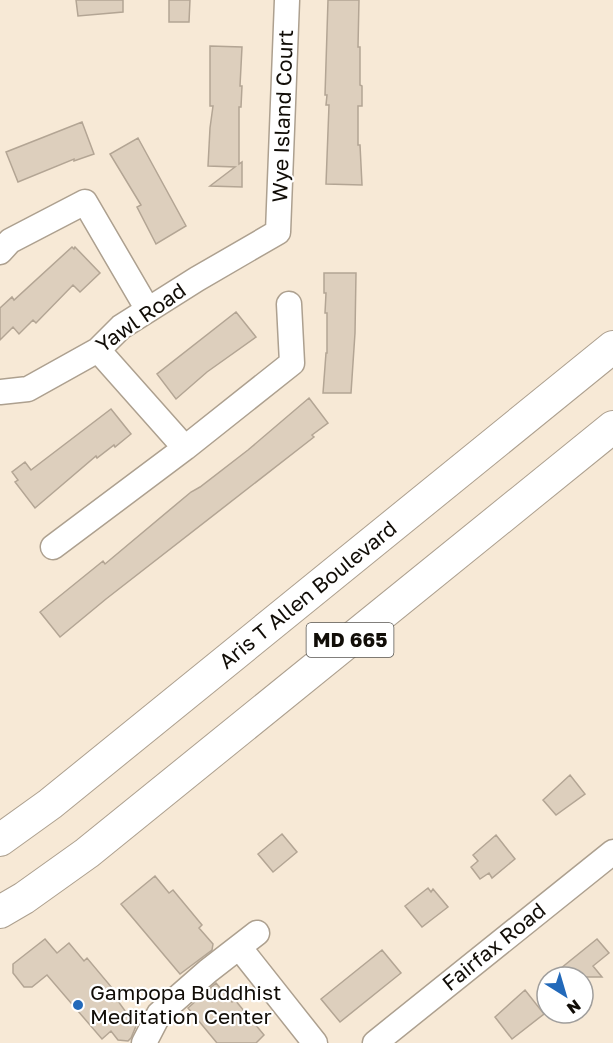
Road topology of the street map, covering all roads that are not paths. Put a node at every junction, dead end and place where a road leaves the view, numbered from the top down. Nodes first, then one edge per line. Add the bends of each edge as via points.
1 (287, 0) edge
2 (278, 232) joint
3 (0, 252) edge
4 (289, 304) dead end
5 (148, 310) junction
6 (613, 347) edge
7 (98, 350) junction
8 (0, 392) edge
9 (613, 427) edge
10 (185, 448) junction
11 (53, 547) dead end
12 (0, 840) edge
13 (613, 852) edge
14 (12, 905) edge
15 (0, 924) edge
16 (144, 1043) edge
17 (315, 1043) edge
18 (375, 1043) edge

1 - 2 street, Wye Island Court
2 - 5 street, Yawl Road
3 - 5 street via 10,241 85,202
4 - 10 street via 292,363
5 - 7 street, Yawl Road via 121,327
6 - 12 main road, Aris T Allen Boulevard / MD 665
7 - 8 street, Yawl Road via 28,389
7 - 10 street
9 - 14 main road, MD 665 via 87,853
10 - 11 street
13 - 18 street, Fairfax Road
14 - 15 main road
16 - 17 street via 159,1014 248,940

